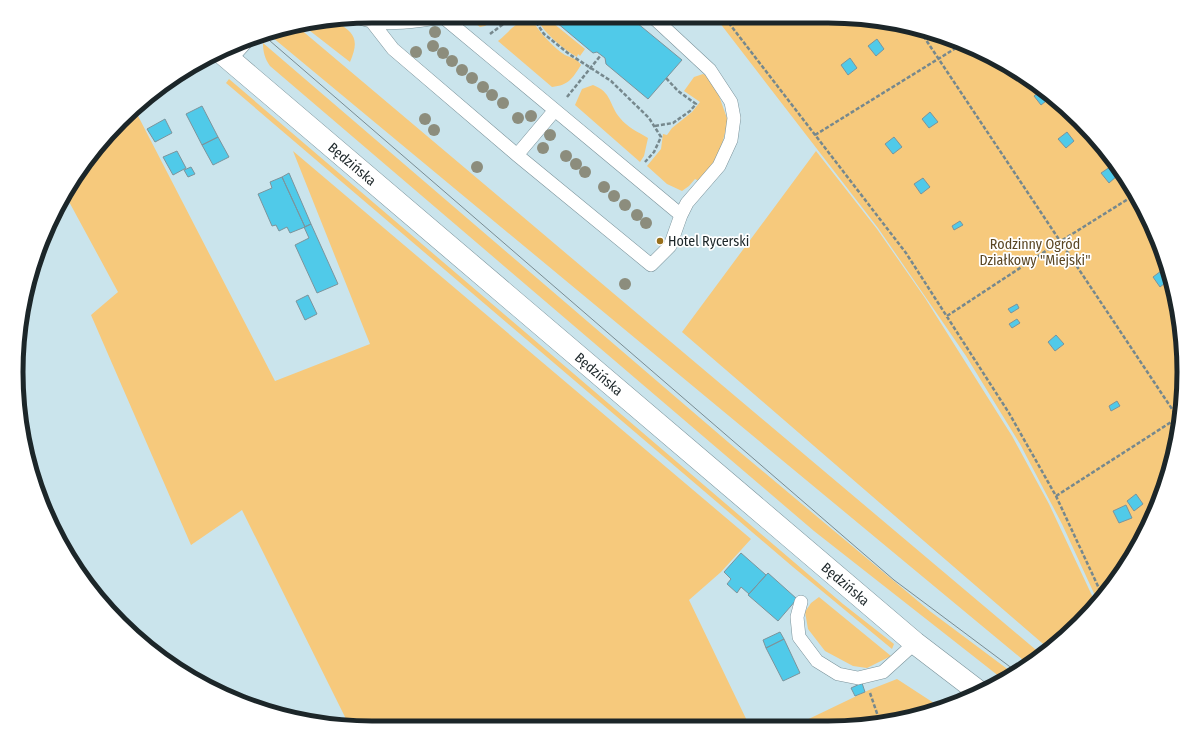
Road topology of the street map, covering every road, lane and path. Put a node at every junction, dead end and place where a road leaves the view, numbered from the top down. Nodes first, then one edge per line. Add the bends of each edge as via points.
1 (373, 23) edge
2 (450, 23) edge
3 (505, 23) edge
4 (536, 23) edge
5 (659, 23) edge
6 (729, 23) edge
7 (487, 36) dead end
8 (924, 37) edge
9 (956, 48) edge
10 (601, 55) dead end
11 (226, 56) edge
12 (938, 58) junction
13 (592, 67) junction
14 (666, 78) dead end
15 (564, 100) dead end
16 (555, 110) junction
17 (655, 126) junction
18 (815, 135) junction
19 (517, 155) junction
20 (641, 166) dead end
21 (1130, 198) edge
22 (681, 215) junction
23 (1061, 241) junction
24 (947, 316) junction
25 (1175, 411) edge
26 (1174, 421) edge
27 (1056, 496) junction
28 (1100, 590) edge
29 (801, 602) dead end
30 (915, 643) junction
31 (974, 688) edge
32 (869, 690) dead end
33 (878, 717) edge

1 - 19 lane via 393,49
2 - 16 lane
3 - 7 path
4 - 13 path via 544,34 569,54
5 - 22 lane via 710,70 731,102 734,118 731,140 719,166
6 - 18 path
8 - 12 path
9 - 12 path
10 - 13 path
11 - 30 main road, Będzińska
12 - 18 path
12 - 23 path
13 - 15 path
13 - 17 path via 611,80
14 - 17 path via 696,104 673,123
16 - 19 lane
16 - 22 lane
17 - 20 path via 661,137 654,152
18 - 24 path via 906,253
19 - 22 lane via 651,265 670,246
21 - 23 path
23 - 24 path
23 - 25 path
24 - 27 path via 1009,412
26 - 27 path
27 - 28 path
29 - 30 lane via 797,617 799,637 817,661 838,674 858,678 883,672
30 - 31 main road, Będzińska
32 - 33 path

